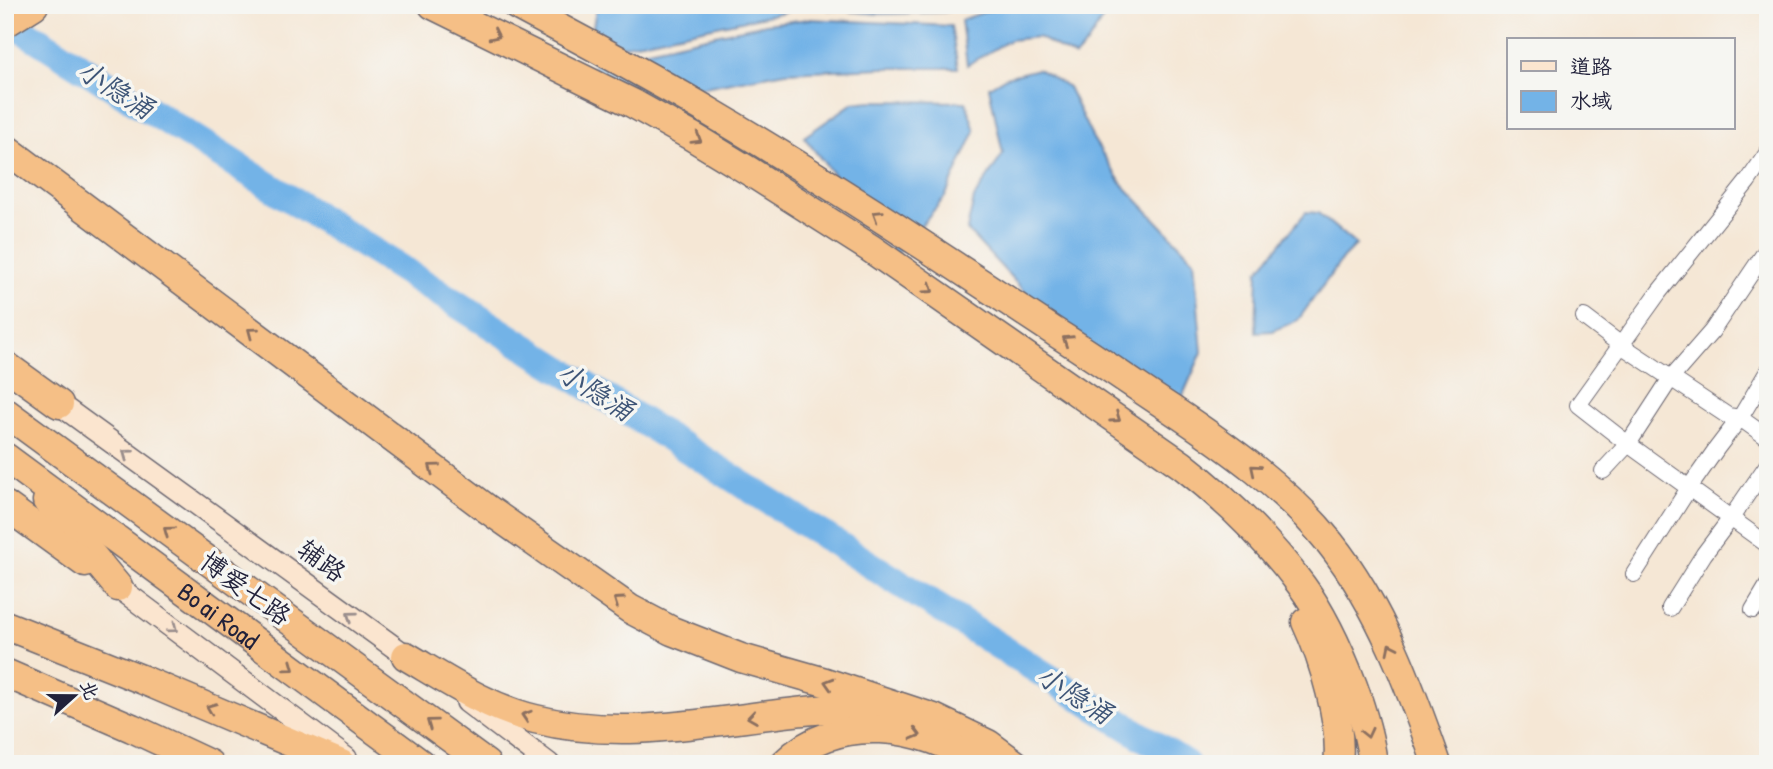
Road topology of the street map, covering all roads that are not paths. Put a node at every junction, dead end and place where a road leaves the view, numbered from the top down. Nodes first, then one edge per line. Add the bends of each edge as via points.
1 (34, 5) edge
2 (433, 5) edge
3 (516, 5) edge
4 (5, 23) edge
5 (5, 148) edge
6 (1768, 152) edge
7 (1768, 248) edge
8 (1584, 317) dead end
9 (1621, 345) junction
10 (5, 365) edge
11 (1768, 372) edge
12 (1671, 378) junction
13 (5, 394) edge
14 (59, 404) junction
15 (5, 412) edge
16 (1740, 418) junction
17 (1768, 438) edge
18 (1628, 444) junction
19 (12, 462) edge
20 (1768, 464) edge
21 (1603, 471) dead end
22 (1689, 488) junction
23 (5, 505) edge
24 (1731, 518) junction
25 (1267, 545) junction
26 (1768, 545) edge
27 (1634, 574) dead end
28 (1768, 585) edge
29 (118, 587) junction
30 (1670, 608) dead end
31 (1753, 610) dead end
32 (5, 625) edge
33 (406, 656) junction
34 (5, 673) edge
35 (1418, 710) junction
36 (917, 712) junction
37 (209, 764) edge
38 (341, 764) edge
39 (354, 764) edge
40 (421, 764) edge
41 (486, 764) edge
42 (549, 764) edge
43 (784, 764) edge
44 (980, 764) edge
45 (1015, 764) edge
46 (1338, 764) edge
47 (1373, 764) edge
48 (1430, 764) edge
49 (1437, 764) edge

1 - 4 highway
2 -> 25 highway via 632,103 849,234 1182,465 1240,514
35 -> 3 highway via 1358,582 1298,508 1238,455 778,153
36 -> 5 highway via 741,658 631,610 486,508
6 - 9 street
7 - 12 street via 1712,331
8 - 9 street
9 - 12 street
9 - 18 street via 1578,405
10 - 14 highway
11 - 16 street
12 - 16 street via 1728,416
12 - 18 street
13 - 14 highway
33 -> 14 street, 辅路
41 -> 15 highway, 博爱七路
16 - 17 street
16 - 22 street
18 - 21 street
18 - 22 street
19 - 29 highway
19 -> 40 highway, Bo'ai Road
20 - 24 street
22 - 24 street
22 - 27 street
23 - 29 highway
24 - 26 street
24 - 30 street
25 - 46 highway via 1309,628 1324,670 1335,715
25 -> 47 highway via 1302,587 1343,661 1361,707
28 - 31 street
29 -> 39 street
38 -> 32 highway
36 -> 33 highway via 845,708 659,728 580,727 533,719 490,703
33 - 42 street, 辅路
34 - 37 highway
35 - 48 highway
35 - 49 highway
36 - 45 highway via 979,739
43 -> 44 highway via 826,737 870,729 923,736

